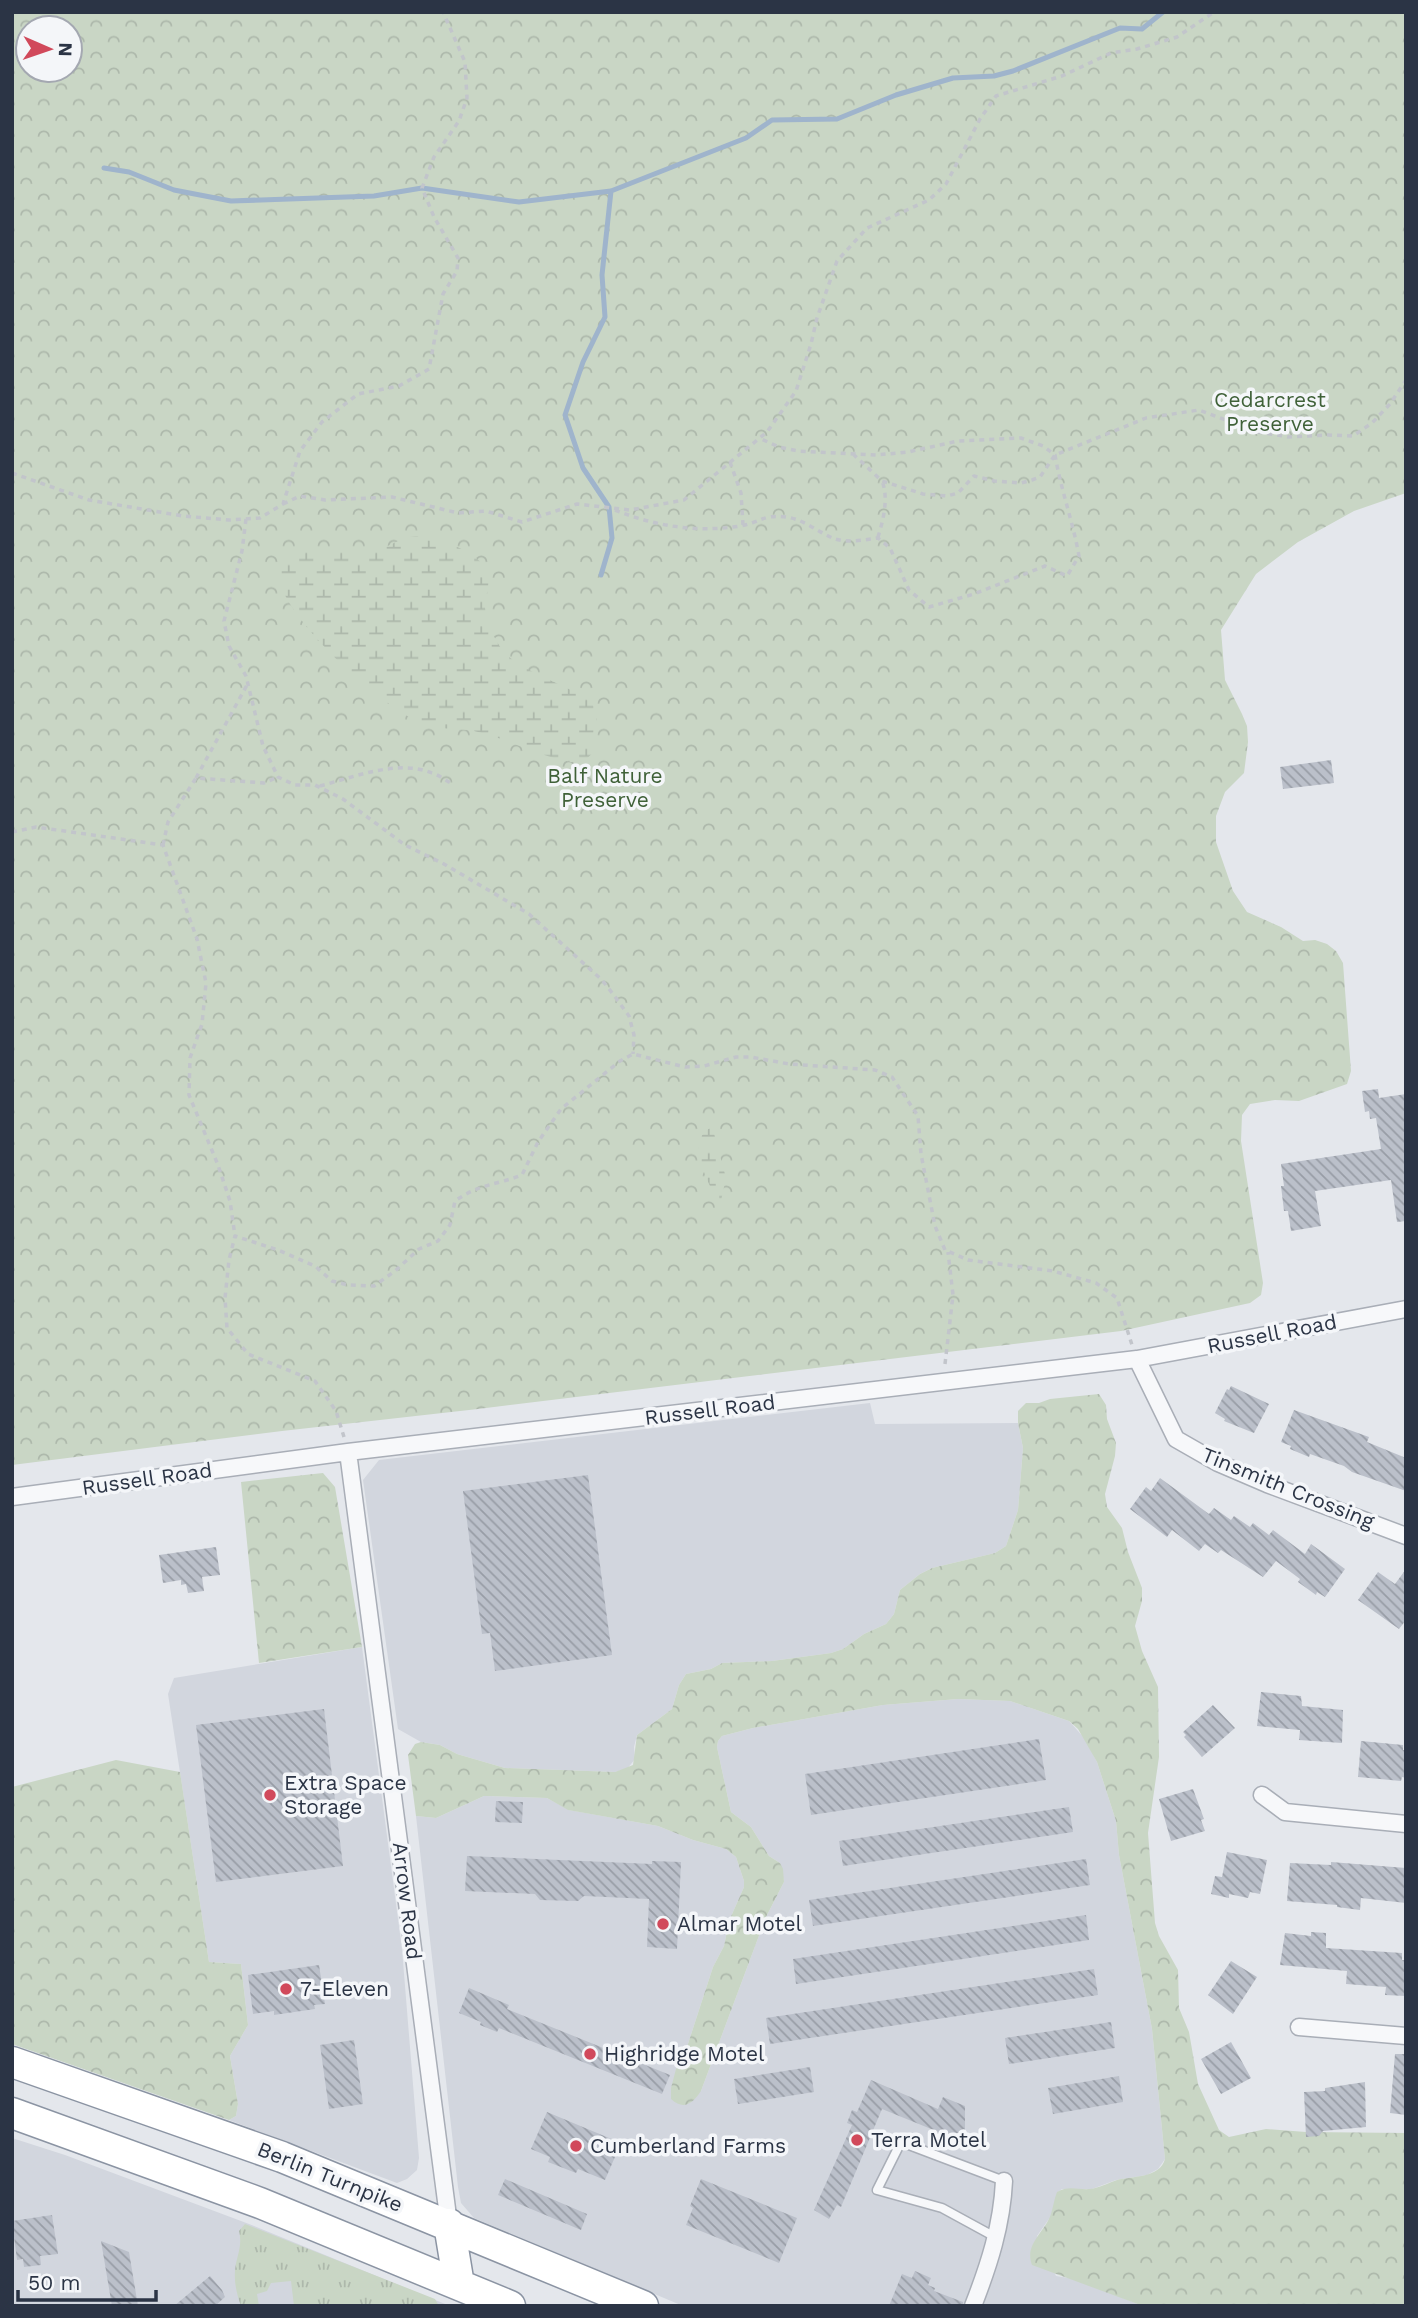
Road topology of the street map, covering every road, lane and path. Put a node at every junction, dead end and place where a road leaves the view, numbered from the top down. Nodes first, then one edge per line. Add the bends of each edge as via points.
1 (443, 12) edge
2 (1214, 12) edge
3 (1406, 380) edge
4 (759, 438) junction
5 (853, 454) junction
6 (1055, 455) junction
7 (730, 463) junction
8 (12, 473) edge
9 (882, 481) junction
10 (283, 504) junction
11 (609, 508) junction
12 (246, 519) junction
13 (743, 526) junction
14 (878, 538) junction
15 (248, 683) junction
16 (278, 777) junction
17 (196, 778) junction
18 (452, 783) dead end
19 (318, 787) junction
20 (12, 832) edge
21 (163, 845) junction
22 (633, 1054) junction
23 (235, 1236) junction
24 (948, 1252) junction
25 (1406, 1309) edge
26 (1137, 1359) junction
27 (942, 1382) junction
28 (348, 1452) junction
29 (12, 1497) edge
30 (1406, 1536) edge
31 (1262, 1795) dead end
32 (1406, 1824) edge
33 (1299, 2027) dead end
34 (1406, 2036) edge
35 (12, 2062) edge
36 (12, 2113) edge
37 (1004, 2181) joint
38 (449, 2224) junction
39 (997, 2238) junction
40 (460, 2290) junction
41 (510, 2306) edge
42 (643, 2306) edge
43 (973, 2306) edge

1 - 10 path via 465,62 467,98 422,188 458,258 457,271 443,293 429,369 399,386 358,394 322,422 300,451
2 - 4 path via 1177,37 1111,53 1062,76 996,96 946,184 929,200 867,228 837,261 796,391
3 - 6 path via 1372,424 1353,436 1289,437 1258,432 1199,410 1146,418
4 - 5 path via 779,447
4 - 7 path
5 - 6 path via 1021,438
5 - 9 path
6 - 9 path via 1040,477 1021,483 974,476 964,489 947,496
6 - 14 path via 1079,556 1067,576 1045,566 929,607 909,590 890,548
7 - 11 path via 684,500 631,510
7 - 13 path via 741,493
8 - 12 path via 89,500 183,516
9 - 14 path via 886,490
10 - 11 path via 300,496 325,500 392,497 458,513 486,510 522,522 577,503
10 - 12 path via 260,518
11 - 13 path via 647,523 704,529
12 - 15 path via 224,621 229,646
13 - 14 path via 764,517 789,517 837,540
15 - 16 path via 263,746
15 - 17 path
16 - 17 path via 264,783
16 - 19 path via 295,785
17 - 21 path via 168,822
18 - 19 path via 431,772 402,768
19 - 22 path via 343,799 405,845 530,914 613,994 629,1016
20 - 21 path via 36,827
21 - 23 path via 197,939 206,983 202,1024 190,1058 189,1096 226,1189
22 - 23 path via 561,1109 522,1175 491,1182 455,1201 450,1225 438,1241 419,1249 373,1286 332,1281 315,1266
22 - 24 path via 685,1067 751,1057 789,1065 875,1070 892,1077 918,1116 935,1226
23 - 28 path via 229,1260 227,1328 248,1354 315,1381 336,1411
24 - 26 path via 968,1260 1053,1271 1096,1283 1117,1298
24 - 27 path via 953,1295
25 - 26 street, Russell Road
26 - 27 street, Russell Road
26 - 30 street, Tinsmith Crossing via 1175,1439 1218,1464
27 - 28 street, Russell Road
28 - 29 street, Russell Road
28 - 38 street, Arrow Road
31 - 32 street via 1285,1812
33 - 34 street
35 - 38 highway, Berlin Turnpike via 282,2157
36 - 40 highway via 260,2203
37 - 39 street
37 - 39 lane via 901,2141 877,2190 942,2208
38 - 40 highway
38 - 42 highway, Berlin Turnpike
39 - 43 street
40 - 41 highway

